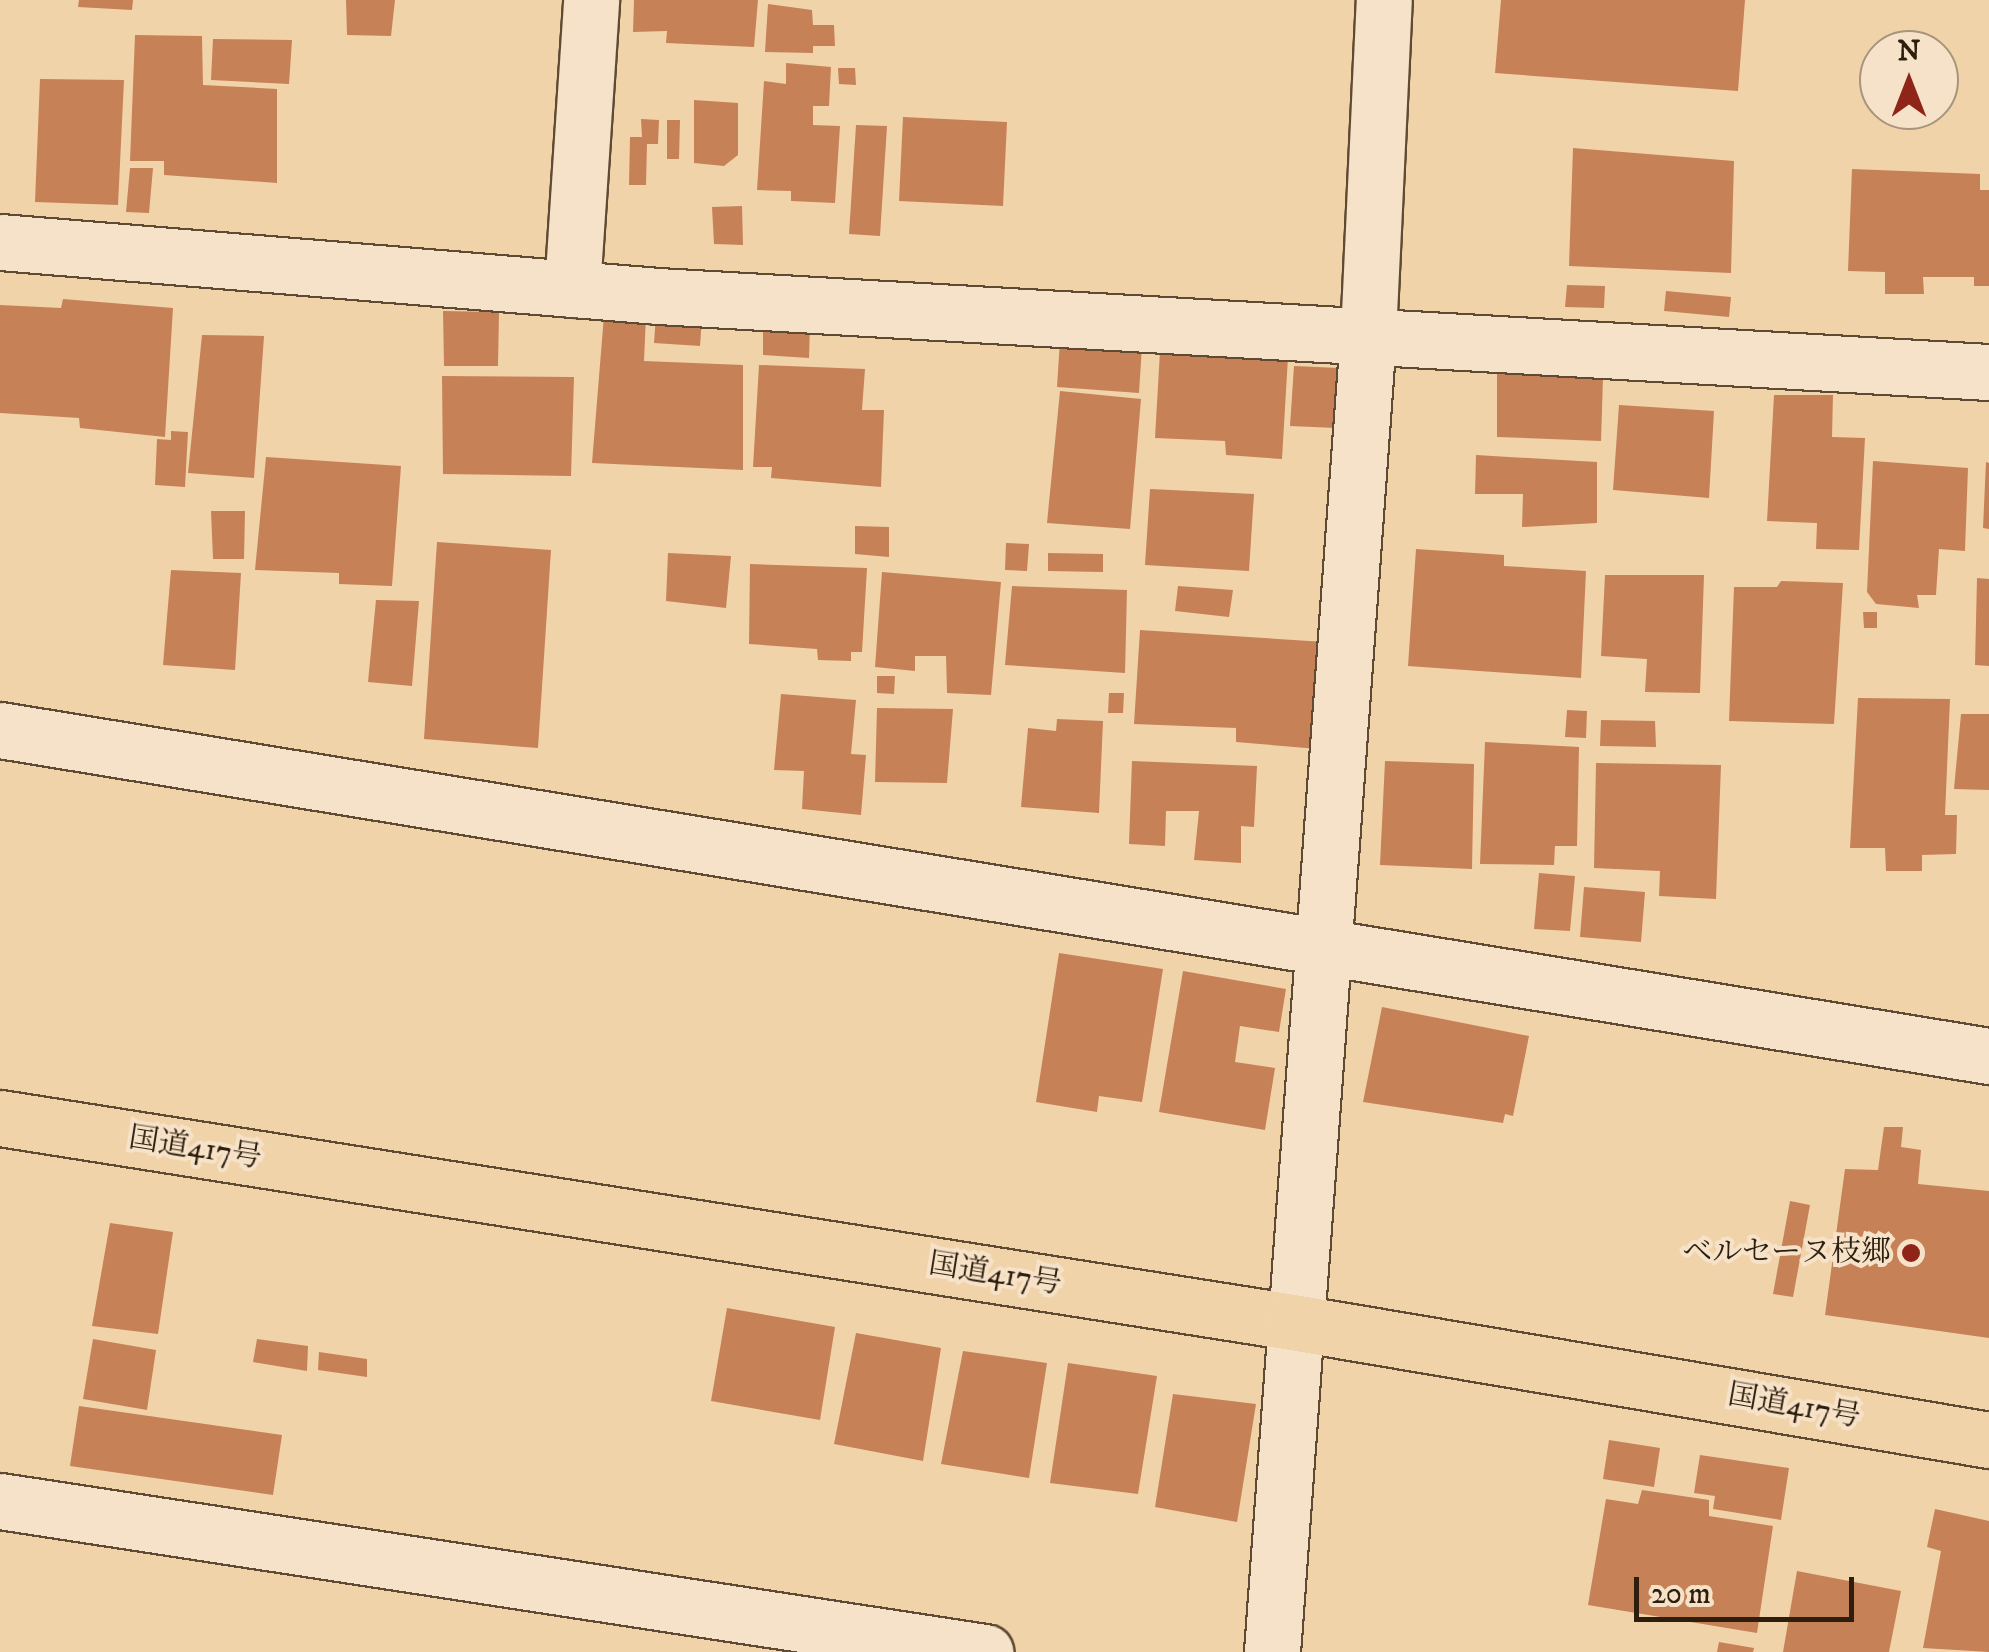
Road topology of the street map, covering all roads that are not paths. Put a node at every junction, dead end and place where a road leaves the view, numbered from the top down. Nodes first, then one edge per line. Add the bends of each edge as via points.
1 (591, 0) edge
2 (1384, 0) edge
3 (0, 242) edge
4 (572, 289) junction
5 (1368, 335) junction
6 (1989, 372) edge
7 (0, 730) edge
8 (1326, 946) junction
9 (1989, 1056) edge
10 (0, 1118) edge
11 (1292, 1322) junction
12 (1989, 1440) edge
13 (0, 1501) edge
14 (985, 1652) edge
15 (1272, 1652) edge

1 - 4 street
2 - 5 street
3 - 4 street
4 - 5 street
5 - 6 street
5 - 8 street
7 - 8 street
8 - 9 street
8 - 11 street via 1305,1245
10 - 11 highway, 国道417号
11 - 12 highway, 国道417号
11 - 15 street
13 - 14 street

